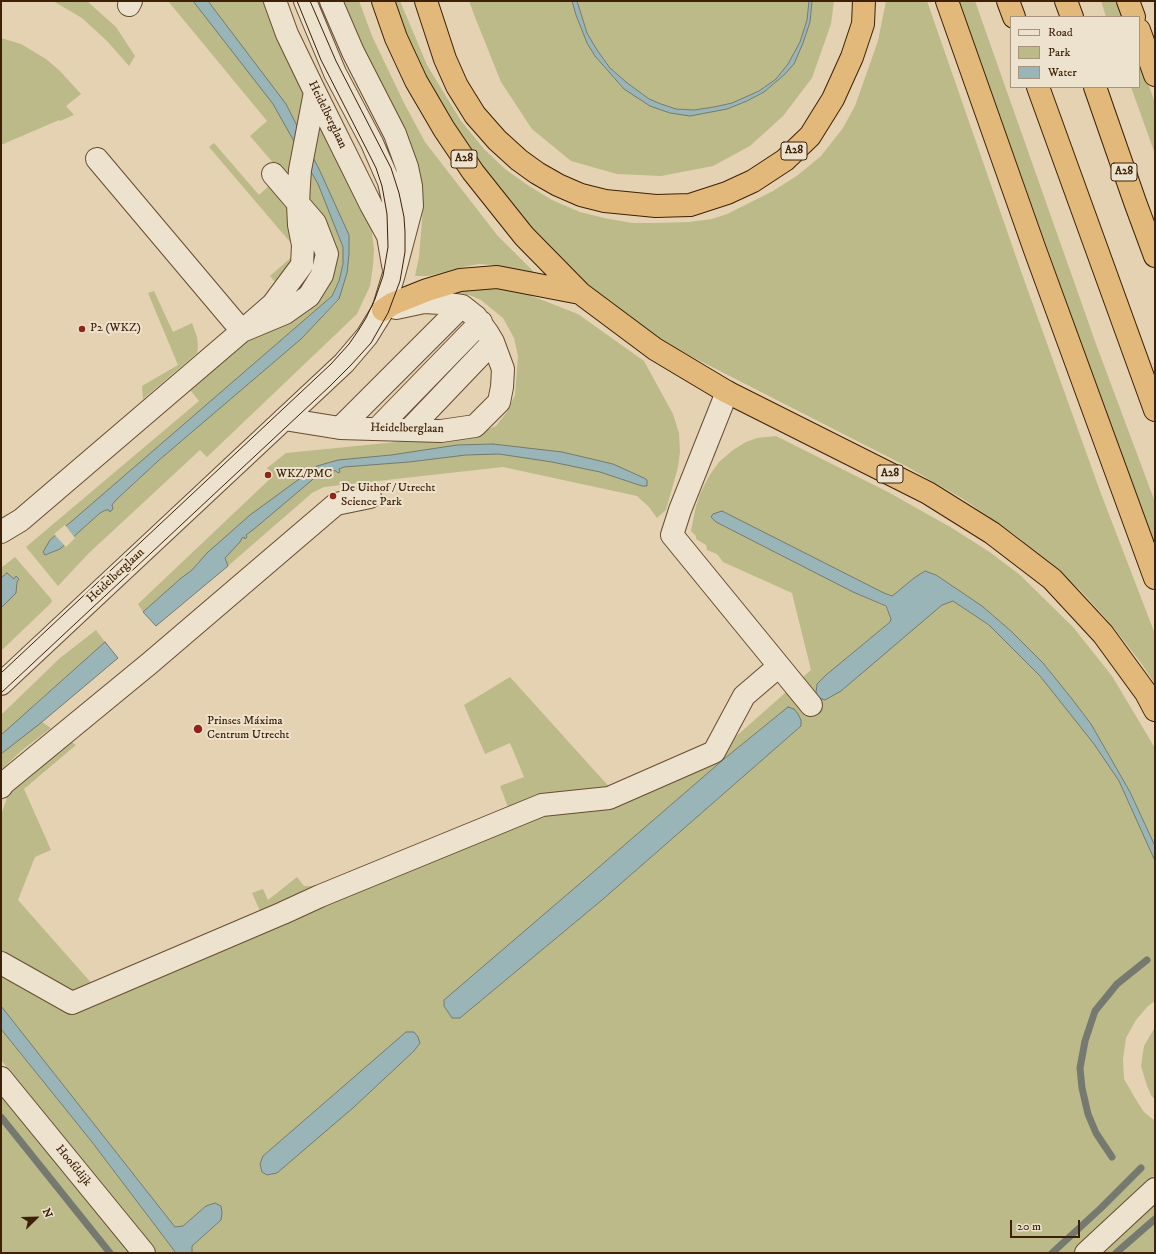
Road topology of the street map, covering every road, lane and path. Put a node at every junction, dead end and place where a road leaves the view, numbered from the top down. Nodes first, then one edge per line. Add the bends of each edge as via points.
1 (275, 1) edge
2 (305, 1) edge
3 (331, 1) edge
4 (384, 1) edge
5 (426, 1) edge
6 (864, 1) edge
7 (947, 1) edge
8 (1008, 1) edge
9 (1066, 1) edge
10 (1128, 1) edge
11 (1014, 16) edge
12 (1072, 16) edge
13 (1134, 16) edge
14 (1140, 33) edge
15 (1155, 75) edge
16 (1038, 88) edge
17 (1095, 88) edge
18 (315, 92) junction
19 (97, 159) dead end
20 (273, 174) dead end
21 (298, 204) junction
22 (1155, 256) edge
23 (394, 274) junction
24 (580, 292) junction
25 (383, 310) junction
26 (479, 323) junction
27 (242, 331) junction
28 (728, 392) junction
29 (1155, 410) edge
30 (284, 419) junction
31 (375, 429) junction
32 (370, 497) dead end
33 (1, 532) edge
34 (1155, 578) edge
35 (779, 666) junction
36 (1, 684) edge
37 (811, 705) dead end
38 (1155, 710) edge
39 (1, 787) edge
40 (1, 963) edge
41 (1, 1078) edge
42 (1155, 1189) edge
43 (144, 1253) edge
44 (1086, 1253) edge

1 - 18 street, Heidelberglaan via 287,34
2 - 23 street, Heidelberglaan via 335,73 372,143 389,182 397,219
3 - 23 street, Heidelberglaan via 353,52 395,134 407,167 412,206
4 - 24 highway, A28 via 396,38 416,81 444,130 473,172 524,236
5 - 6 highway, A28 via 445,59 457,86 475,115 496,140 537,173 581,195 605,201 656,206 690,205 727,193 753,181 785,160 810,136 833,99 852,57 863,24
7 - 34 highway
8 - 11 highway
9 - 12 highway
10 - 13 highway
14 - 15 highway
16 - 29 highway
17 - 22 highway, A28
18 - 21 street via 300,170
18 - 23 street, Heidelberglaan via 388,236
19 - 27 street
20 - 21 street
21 - 27 street via 303,245 302,265 272,304
23 - 25 street, Heidelberglaan
24 - 25 highway via 497,277 460,280 427,290
24 - 28 highway, A28 via 655,349
25 - 26 street via 424,302 441,303
25 - 30 street, Heidelberglaan via 367,336 344,363
26 - 31 street
26 - 31 street
26 - 31 street
26 - 31 street, Heidelberglaan via 503,369 499,402 475,426 441,431
27 - 33 street via 45,500 21,520
28 - 35 street via 672,535
28 - 38 highway, A28 via 928,493 992,533 1052,579 1103,634
30 - 31 street, Heidelberglaan
30 - 36 street, Heidelberglaan
32 - 39 street via 336,504
35 - 37 street
35 - 40 street via 744,696 714,752 609,798 542,805 320,896 72,1003
41 - 43 street, Hoofddijk
42 - 44 street

